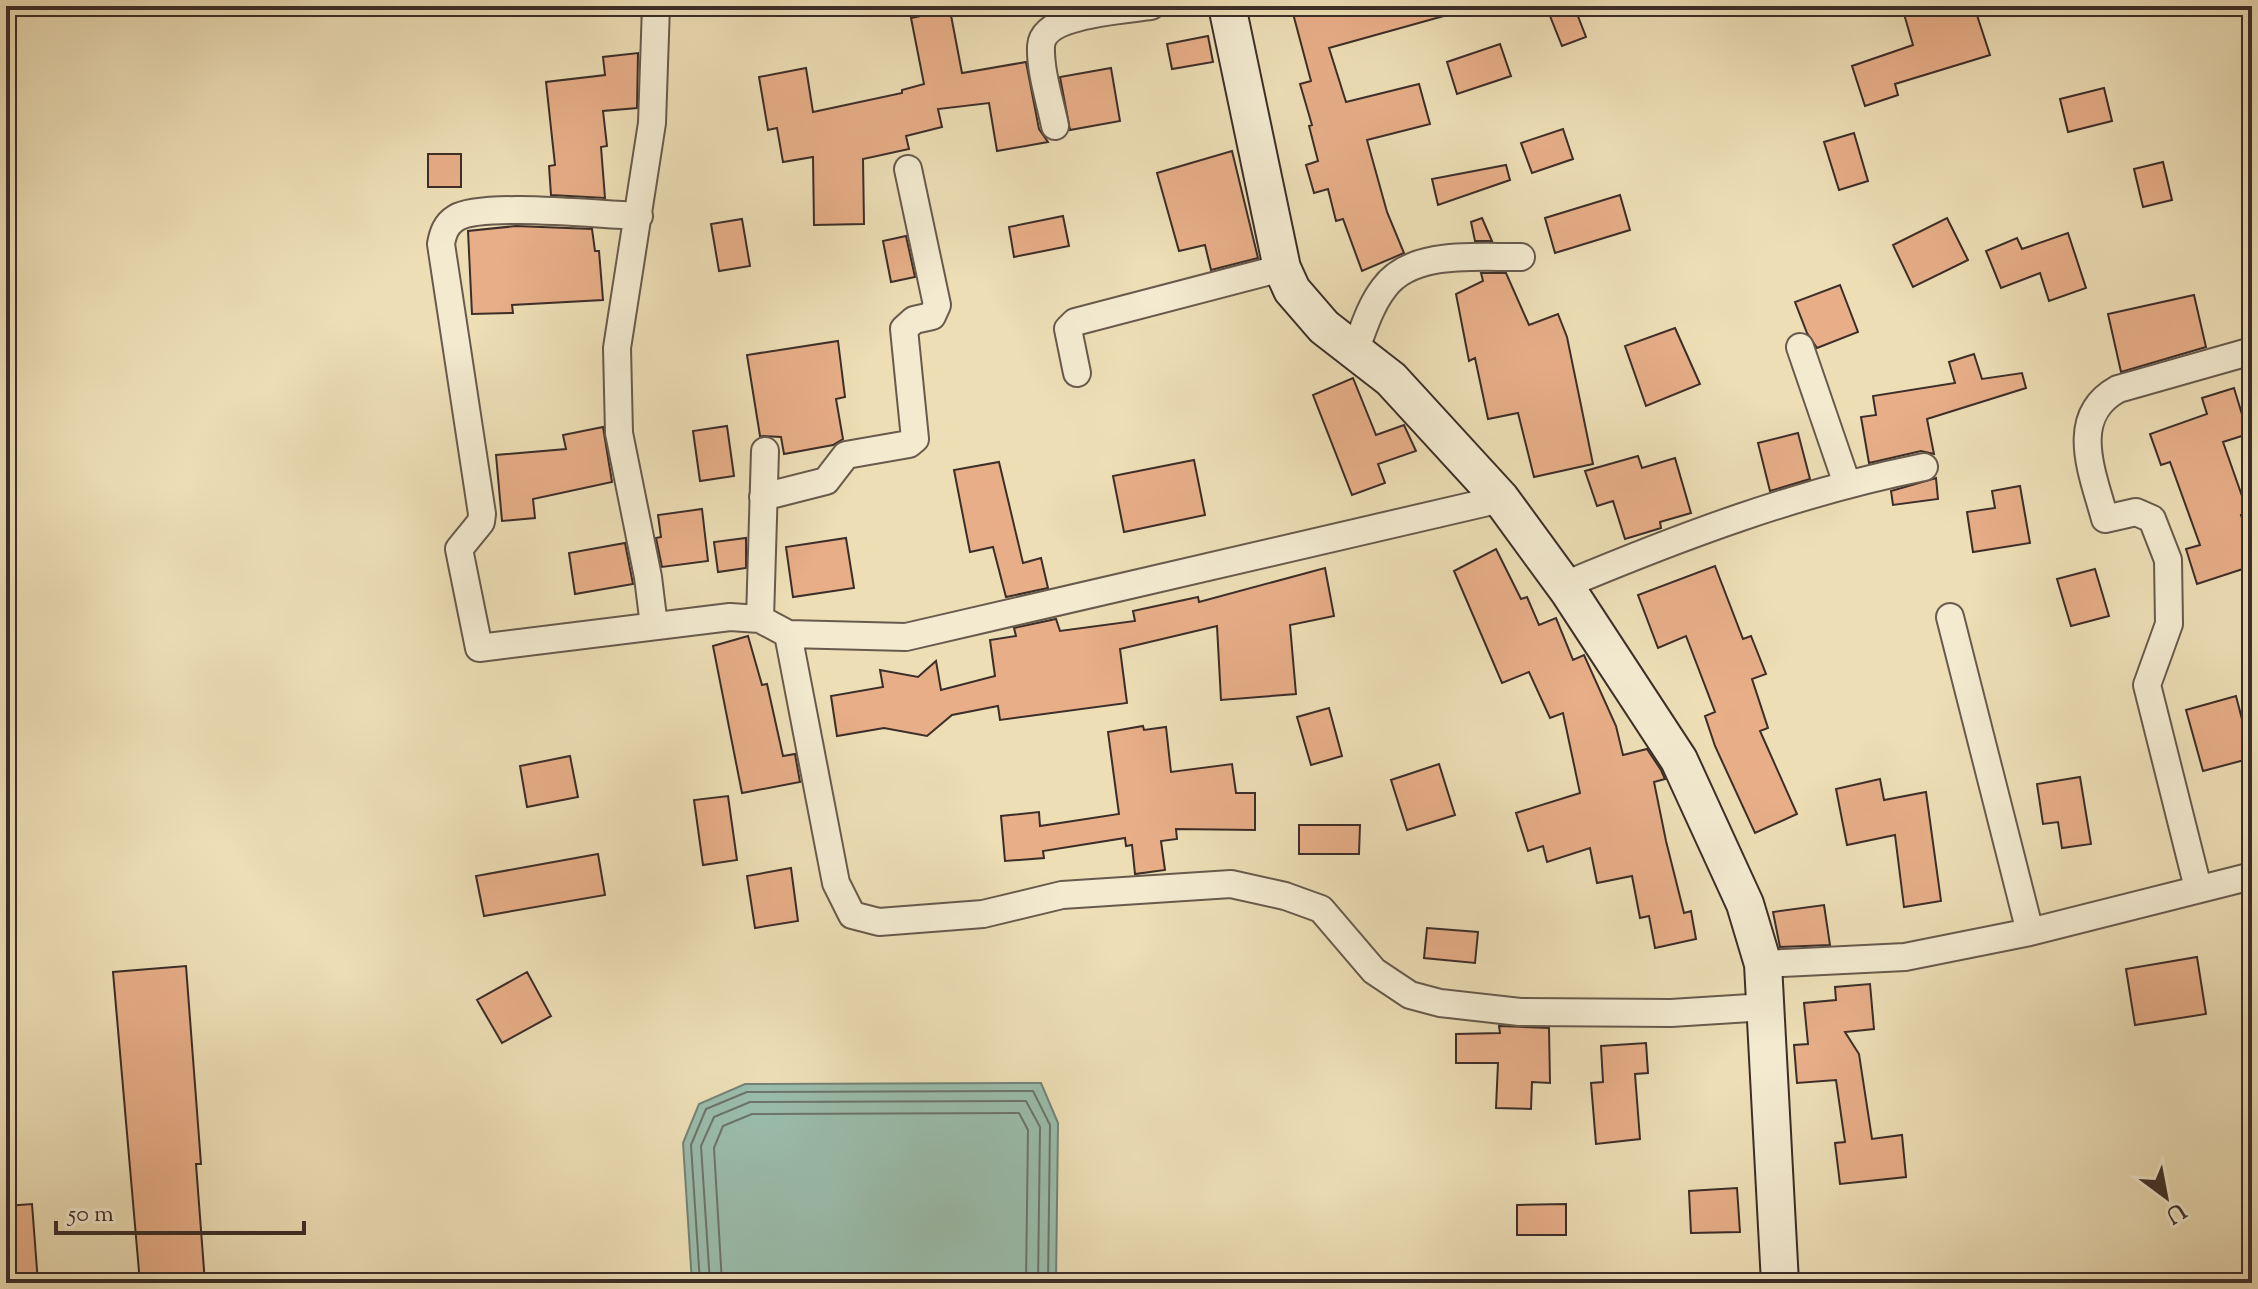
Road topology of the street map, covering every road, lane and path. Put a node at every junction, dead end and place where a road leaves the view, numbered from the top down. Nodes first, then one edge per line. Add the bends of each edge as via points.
1 (656, 6) edge
2 (1151, 6) edge
3 (1227, 6) edge
4 (1055, 126) dead end
5 (908, 169) dead end
6 (639, 216) junction
7 (1521, 257) dead end
8 (1282, 268) junction
9 (1800, 347) dead end
10 (1355, 351) junction
11 (2252, 351) edge
12 (1077, 373) dead end
13 (765, 451) dead end
14 (1924, 467) dead end
15 (1847, 484) junction
16 (763, 497) junction
17 (1501, 499) junction
18 (1565, 585) junction
19 (1950, 617) dead end
20 (760, 619) junction
21 (654, 626) junction
22 (788, 634) junction
23 (2252, 876) edge
24 (2198, 888) junction
25 (2030, 932) junction
26 (1763, 964) junction
27 (1766, 1007) junction
28 (1780, 1283) edge

1 - 6 street via 652,123
2 - 4 street via 1062,21 1048,31 1041,44
3 - 8 street
5 - 16 street via 937,305 932,316 904,329 915,439 846,455 826,481
6 - 21 street via 617,348 619,433
6 - 21 street via 471,213 444,229 441,244 482,514 459,549 479,648
7 - 10 street via 1415,265 1385,286
8 - 10 street via 1292,290 1324,327
8 - 12 street via 1075,322 1068,329 1068,343
9 - 15 street
10 - 17 street via 1391,379
11 - 24 street via 2118,389 2103,398 2085,432 2105,519 2136,512 2152,519 2168,560 2169,624 2147,685
13 - 16 street
14 - 15 street
15 - 18 street via 1719,522
16 - 20 street
17 - 18 street
17 - 22 street via 906,637
18 - 26 street via 1679,760 1745,904
19 - 25 street
20 - 21 street
20 - 22 street
22 - 27 street via 836,883 847,908 859,919 983,914 1062,895 1231,884 1321,909 1374,971 1410,995 1440,1003 1520,1012 1671,1013
23 - 24 street
24 - 25 street
25 - 26 street via 1905,957
26 - 27 street
27 - 28 street

